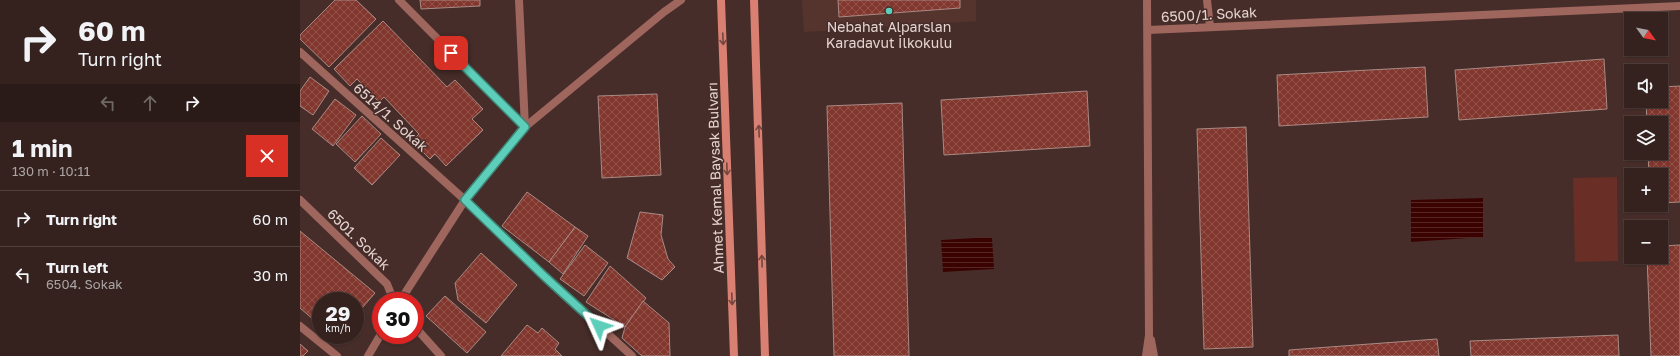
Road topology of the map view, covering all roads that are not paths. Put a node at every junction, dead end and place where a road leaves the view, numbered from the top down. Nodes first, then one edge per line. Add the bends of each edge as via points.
1 (399, 0) edge
2 (519, 0) edge
3 (681, 0) edge
4 (721, 0) edge
5 (754, 0) edge
6 (1147, 0) edge
7 (1207, 0) edge
8 (1680, 6) edge
9 (1210, 27) junction
10 (1148, 30) junction
11 (300, 52) edge
12 (525, 127) junction
13 (300, 200) edge
14 (465, 200) junction
15 (391, 292) edge
16 (406, 292) edge
17 (300, 326) edge
18 (1150, 335) junction
19 (424, 338) edge
20 (375, 344) edge
21 (337, 356) edge
22 (368, 356) edge
23 (441, 356) edge
24 (632, 356) edge
25 (734, 356) edge
26 (765, 356) edge
27 (1146, 356) edge
28 (1154, 356) edge

1 - 12 street
2 - 12 street
3 - 12 street
4 -> 25 street, Ahmet Kemal Baysak Bulvarı
26 -> 5 street
6 - 10 street, 6500/1. Sokak
7 - 9 street
8 - 9 street, 6500/1. Sokak
9 - 10 street, 6500/1. Sokak
10 - 18 street, 6500/1. Sokak
11 - 14 street, 6514/1. Sokak
12 - 14 street
13 - 15 street, 6501. Sokak via 388,284
14 - 16 street
14 - 24 street, 6514/1. Sokak
17 - 21 street
18 - 27 street
18 - 28 street
19 - 23 street
20 - 22 street

